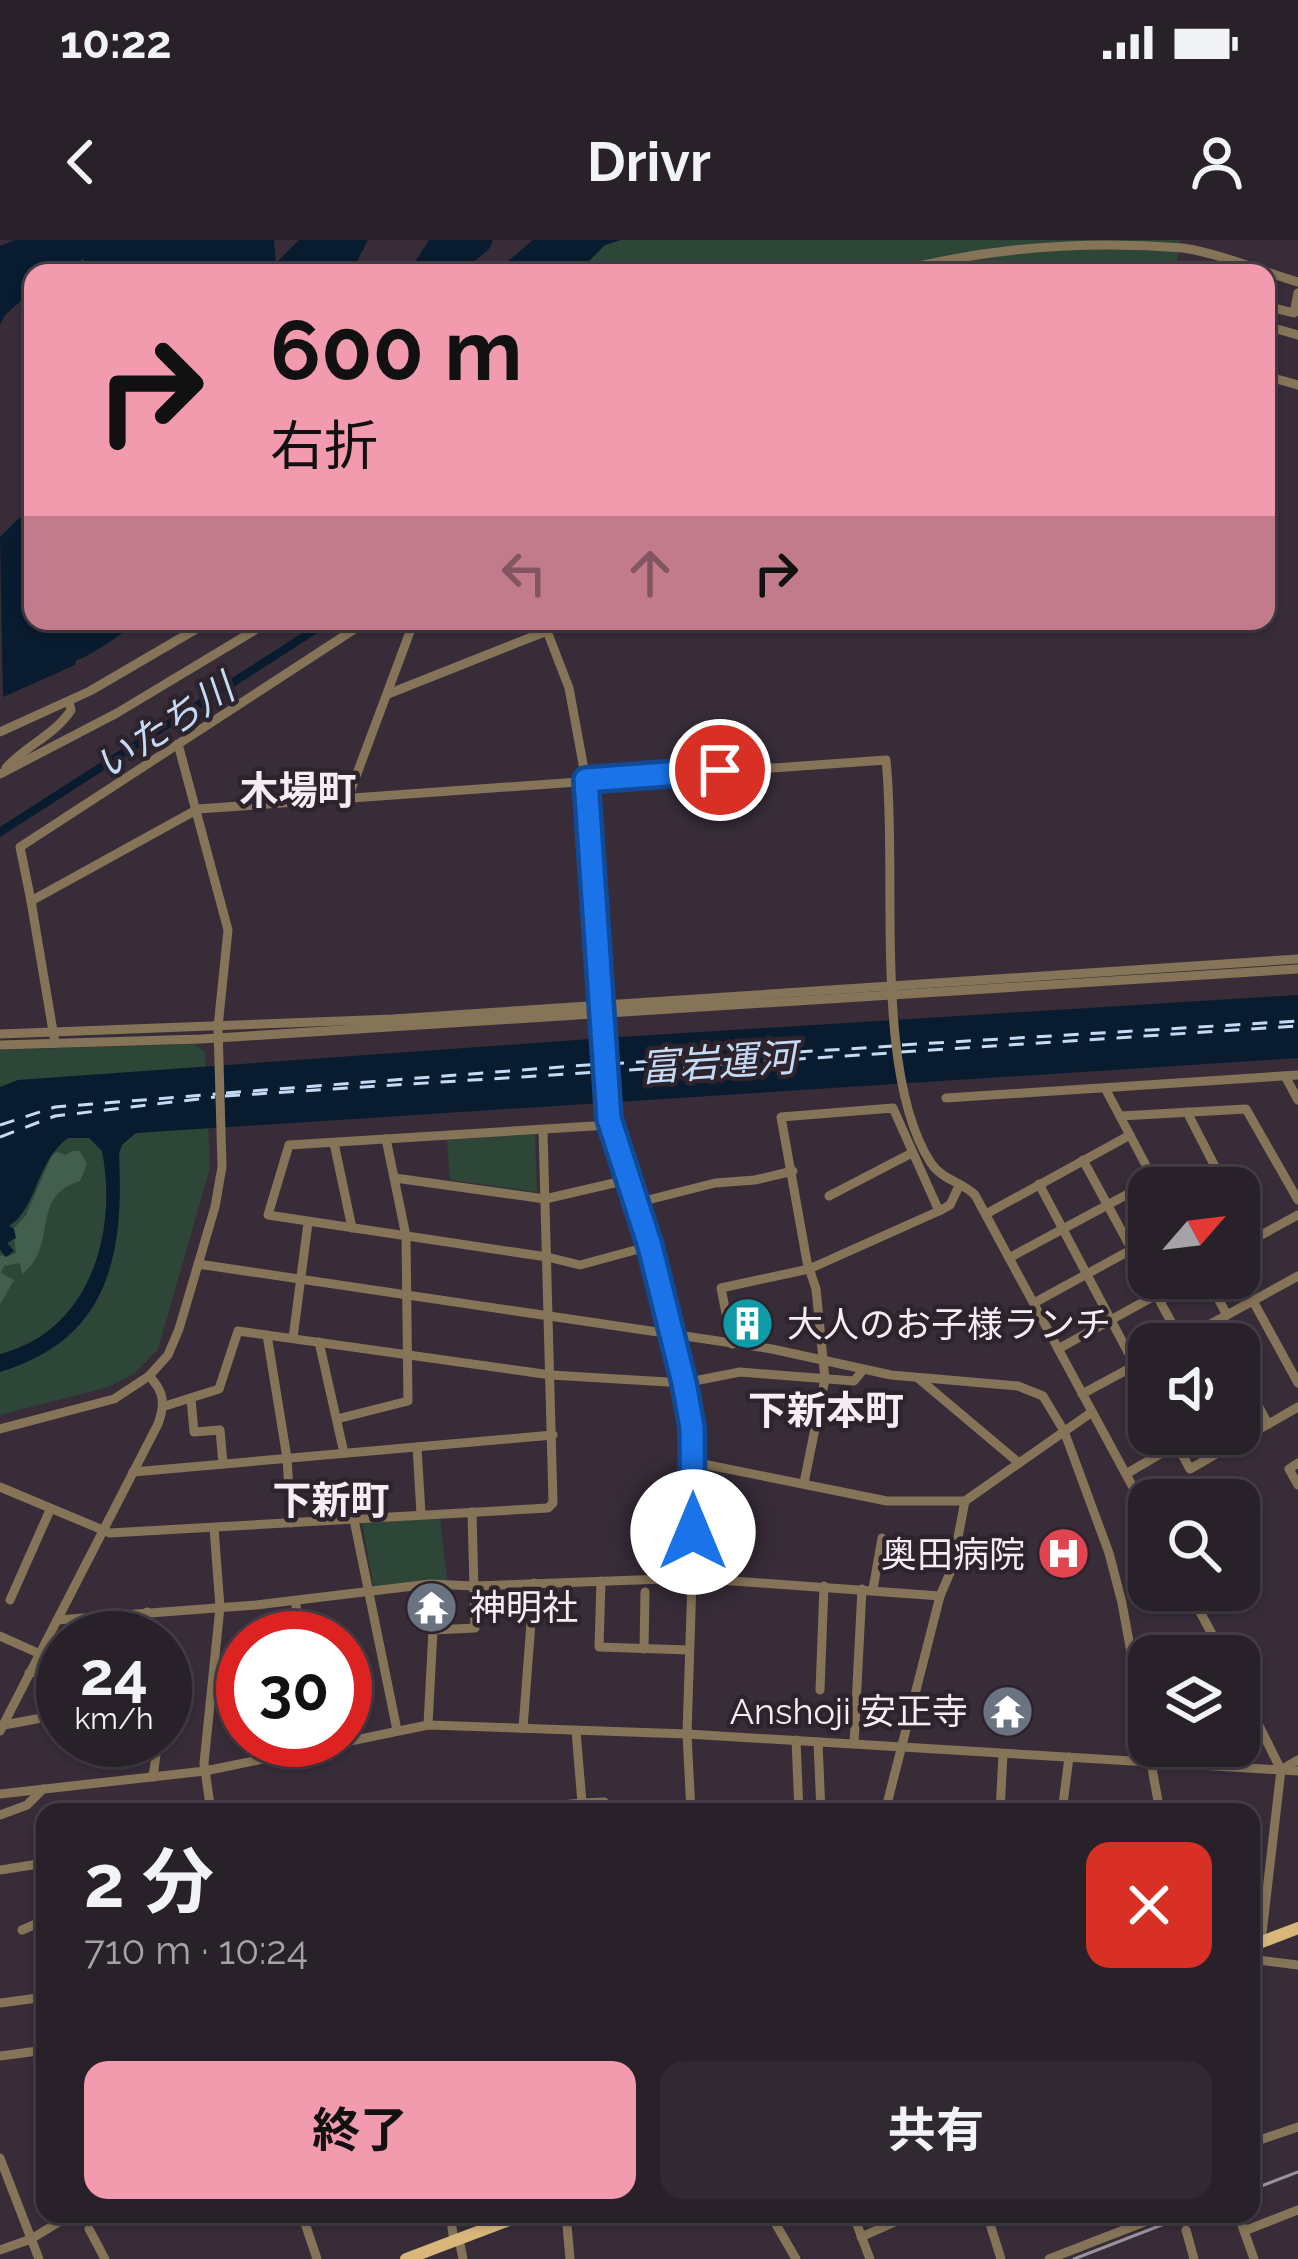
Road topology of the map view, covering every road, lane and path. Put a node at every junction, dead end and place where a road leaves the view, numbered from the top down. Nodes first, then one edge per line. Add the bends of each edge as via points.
1 (931, 264) edge
2 (1238, 264) edge
3 (1298, 293) edge
4 (1275, 309) edge
5 (194, 630) edge
6 (255, 630) edge
7 (353, 630) edge
8 (410, 630) edge
9 (388, 694) junction
10 (69, 702) junction
11 (0, 732) edge
12 (178, 744) junction
13 (1, 773) edge
14 (586, 780) junction
15 (349, 795) junction
16 (198, 809) junction
17 (31, 901) junction
18 (1298, 959) edge
19 (1298, 969) edge
20 (894, 989) junction
21 (599, 1010) junction
22 (218, 1032) junction
23 (0, 1034) edge
24 (55, 1038) junction
25 (0, 1045) edge
26 (1285, 1076) junction
27 (1298, 1076) edge
28 (1106, 1090) junction
29 (946, 1098) dead end
30 (1298, 1100) edge
31 (1186, 1112) junction
32 (1120, 1116) junction
33 (610, 1125) junction
34 (543, 1130) junction
35 (1130, 1135) junction
36 (386, 1139) junction
37 (334, 1143) junction
38 (910, 1154) junction
39 (1083, 1160) junction
40 (1147, 1167) edge
41 (1215, 1167) edge
42 (793, 1171) junction
43 (395, 1178) junction
44 (627, 1180) junction
45 (1039, 1184) junction
46 (959, 1186) junction
47 (829, 1196) dead end
48 (1128, 1196) edge
49 (1298, 1198) edge
50 (545, 1199) junction
51 (636, 1203) junction
52 (1108, 1205) junction
53 (940, 1211) junction
54 (986, 1214) junction
55 (1296, 1222) edge
56 (308, 1223) junction
57 (352, 1228) junction
58 (1063, 1229) junction
59 (406, 1235) junction
60 (1260, 1236) edge
61 (1128, 1242) edge
62 (650, 1246) junction
63 (1128, 1252) edge
64 (548, 1257) junction
65 (1009, 1258) junction
66 (198, 1264) junction
67 (809, 1269) junction
68 (1087, 1274) junction
69 (1294, 1278) edge
70 (300, 1281) junction
71 (1298, 1295) edge
72 (408, 1297) junction
73 (1149, 1299) edge
74 (1218, 1299) edge
75 (1253, 1300) junction
76 (1034, 1303) junction
77 (1227, 1315) junction
78 (550, 1317) junction
79 (1111, 1320) junction
80 (1214, 1322) edge
81 (267, 1334) junction
82 (673, 1335) junction
83 (292, 1338) junction
84 (319, 1342) junction
85 (732, 1344) junction
86 (1058, 1349) junction
87 (1128, 1353) edge
88 (409, 1355) junction
89 (824, 1361) junction
90 (863, 1370) junction
91 (1128, 1370) edge
92 (551, 1375) junction
93 (149, 1376) junction
94 (917, 1378) junction
95 (825, 1379) junction
96 (684, 1383) junction
97 (1298, 1383) edge
98 (1082, 1394) junction
99 (191, 1399) junction
100 (165, 1406) junction
101 (1298, 1407) edge
102 (1260, 1409) edge
103 (1092, 1412) junction
104 (337, 1419) junction
105 (1268, 1424) junction
106 (1260, 1429) edge
107 (0, 1430) edge
108 (1064, 1431) junction
109 (553, 1435) junction
110 (418, 1447) junction
111 (344, 1453) junction
112 (1152, 1455) edge
113 (1183, 1455) edge
114 (1214, 1455) edge
115 (287, 1458) junction
116 (693, 1462) junction
117 (1019, 1463) junction
118 (1298, 1463) edge
119 (223, 1464) junction
120 (133, 1472) junction
121 (1126, 1474) junction
122 (1129, 1479) edge
123 (804, 1483) junction
124 (1298, 1485) edge
125 (0, 1487) edge
126 (965, 1501) junction
127 (50, 1510) junction
128 (472, 1512) junction
129 (421, 1514) junction
130 (354, 1520) junction
131 (292, 1523) junction
132 (214, 1528) junction
133 (637, 1532) dead end
134 (693, 1532) junction
135 (102, 1533) junction
136 (882, 1538) dead end
137 (692, 1578) junction
138 (601, 1581) junction
139 (534, 1583) junction
140 (474, 1586) junction
141 (824, 1586) junction
142 (867, 1589) junction
143 (645, 1592) dead end
144 (367, 1593) junction
145 (940, 1596) junction
146 (10, 1600) dead end
147 (296, 1601) junction
148 (220, 1607) junction
149 (62, 1611) edge
150 (162, 1611) edge
151 (296, 1611) edge
152 (1128, 1635) edge
153 (0, 1636) edge
154 (644, 1648) junction
155 (689, 1650) junction
156 (36, 1652) edge
157 (36, 1657) edge
158 (36, 1672) edge
159 (29, 1673) junction
160 (820, 1690) dead end
161 (36, 1720) edge
162 (428, 1725) junction
163 (1, 1728) edge
164 (523, 1728) junction
165 (1260, 1728) edge
166 (398, 1730) junction
167 (576, 1731) junction
168 (372, 1734) edge
169 (687, 1734) junction
170 (796, 1740) junction
171 (818, 1742) junction
172 (854, 1744) junction
173 (902, 1747) junction
174 (1003, 1754) junction
175 (1069, 1757) junction
176 (1128, 1760) edge
177 (1298, 1760) edge
178 (154, 1767) edge
179 (220, 1767) edge
180 (1153, 1767) edge
181 (1238, 1767) edge
182 (1281, 1770) junction
183 (205, 1771) junction
184 (1298, 1771) edge
185 (153, 1777) junction
186 (43, 1790) junction
187 (0, 1795) edge
188 (210, 1803) edge
189 (582, 1803) joint
190 (604, 1803) edge
191 (691, 1803) edge
192 (799, 1803) edge
193 (821, 1803) edge
194 (891, 1803) edge
195 (1000, 1803) edge
196 (1063, 1803) edge
197 (1159, 1803) edge
198 (0, 1815) edge
199 (36, 1864) edge
200 (0, 1870) edge
201 (1260, 1916) edge
202 (36, 1923) edge
203 (1298, 1928) edge
204 (22, 1930) dead end
205 (1260, 1942) edge
206 (1260, 1960) edge
207 (1298, 1965) edge
208 (0, 1990) edge
209 (36, 1998) edge
210 (1, 2003) edge
211 (36, 2051) edge
212 (0, 2056) edge
213 (1298, 2127) edge
214 (1260, 2141) edge
215 (0, 2159) edge
216 (1298, 2210) edge
217 (57, 2223) edge
218 (305, 2223) edge
219 (452, 2223) edge
220 (501, 2223) edge
221 (567, 2223) edge
222 (775, 2223) edge
223 (856, 2223) edge
224 (893, 2223) edge
225 (990, 2223) edge
226 (1143, 2223) edge
227 (1241, 2223) edge
228 (89, 2229) dead end
229 (1186, 2230) dead end
230 (1244, 2231) junction
231 (861, 2237) junction
232 (31, 2239) junction
233 (457, 2240) junction
234 (0, 2250) edge
235 (39, 2259) edge
236 (105, 2259) edge
237 (317, 2259) edge
238 (406, 2259) edge
239 (463, 2259) edge
240 (569, 2259) edge
241 (796, 2259) edge
242 (870, 2259) edge
243 (1000, 2259) edge
244 (1049, 2259) edge
245 (1194, 2259) edge
246 (1254, 2259) edge

1 - 2 street via 1004,248 1128,243
3 - 4 street via 1294,314
5 - 10 street
6 - 13 street
7 - 12 street
8 - 9 street
9 - 14 street via 547,632 569,688
9 - 15 street
10 - 11 street
10 - 13 street via 63,724
12 - 16 street
12 - 17 street via 20,848
14 - 15 street
14 - 20 street via 886,760
14 - 21 street
15 - 16 street
16 - 17 street
16 - 22 street via 228,930
17 - 24 street
18 - 20 street
19 - 20 street
20 - 21 street
20 - 46 street via 909,1107 932,1164
21 - 22 street
21 - 33 street
22 - 24 street
22 - 66 street via 220,1182
23 - 24 street
24 - 25 street
26 - 27 street
26 - 28 street
26 - 30 street
28 - 29 street
28 - 32 street
31 - 32 street
31 - 41 street
31 - 49 street via 1246,1108
32 - 35 street
33 - 34 street
33 - 44 street
34 - 36 street
34 - 50 street
35 - 39 street
35 - 40 street
36 - 37 street
36 - 43 street
37 - 56 street via 289,1145 268,1215
37 - 57 street
38 - 42 street via 893,1108 782,1117
38 - 47 street
38 - 53 street
39 - 45 street
39 - 52 street
42 - 51 street
42 - 67 street
43 - 50 street
43 - 59 street
44 - 50 street
44 - 51 street
45 - 54 street
45 - 58 street
46 - 53 street
46 - 54 street
48 - 52 street
50 - 64 street
51 - 62 street
52 - 58 street
52 - 61 street
53 - 67 street
54 - 65 street
55 - 60 street
56 - 57 street
56 - 70 street
57 - 59 street
58 - 65 street
58 - 68 street
59 - 64 street
59 - 72 street
62 - 64 street via 580,1265
62 - 82 street
63 - 68 street
64 - 78 street
65 - 76 street
66 - 70 street
66 - 93 street via 168,1355
67 - 85 street via 721,1288
67 - 89 street
68 - 76 street
68 - 79 street
69 - 71 street
69 - 75 street
70 - 72 street
70 - 83 street
72 - 78 street
72 - 88 street
73 - 79 street
74 - 77 street
75 - 77 street
75 - 97 street
76 - 86 street
77 - 80 street
78 - 82 street
78 - 92 street
79 - 86 street
79 - 87 street
81 - 83 street
81 - 99 street via 238,1331 219,1389
81 - 115 street
82 - 85 street
82 - 96 street
83 - 84 street
84 - 88 street
84 - 104 street
85 - 89 street
86 - 98 street
88 - 92 street
88 - 104 street via 408,1401
89 - 90 street
89 - 95 street
90 - 94 street
90 - 95 street via 854,1381
91 - 98 street
92 - 96 street
92 - 109 street
93 - 100 street
93 - 107 street via 114,1399
94 - 108 street via 1029,1389 1053,1407
94 - 117 street
95 - 96 street via 740,1372
95 - 123 street
96 - 116 street
98 - 103 street
99 - 100 street
99 - 119 street via 194,1432 220,1430
100 - 120 street
101 - 105 street
102 - 105 street
103 - 108 street
103 - 121 street
104 - 111 street
105 - 106 street
108 - 117 street
108 - 152 street
109 - 110 street
109 - 128 street via 554,1503
110 - 111 street
110 - 129 street
111 - 115 street
112 - 121 street
113 - 114 street via 1190,1469
115 - 119 street
115 - 131 street
116 - 123 street
116 - 134 street
117 - 126 street
118 - 124 street via 1288,1468
119 - 120 street
120 - 135 street
121 - 122 street
123 - 126 street via 887,1501
125 - 127 street
126 - 145 street
127 - 135 street
127 - 146 street
128 - 129 street
128 - 140 street
129 - 130 street
130 - 131 street
130 - 144 street
131 - 132 street
132 - 135 street
132 - 148 street
133 - 134 street
134 - 137 street
135 - 149 street
136 - 142 street
137 - 138 street
137 - 141 street
137 - 155 street
138 - 139 street
138 - 154 street via 599,1647
139 - 140 street
139 - 164 street
140 - 144 street
140 - 162 street via 475,1628 433,1630
141 - 142 street
141 - 160 street
142 - 145 street
142 - 172 street
143 - 154 street
144 - 147 street
144 - 166 street
145 - 173 street
147 - 148 street
147 - 151 street
148 - 150 street
148 - 183 street
153 - 156 street
154 - 155 street
155 - 169 street
157 - 159 street
158 - 159 street
159 - 163 street
161 - 163 street
162 - 164 street
162 - 166 street
164 - 167 street
165 - 182 street
166 - 168 street
167 - 169 street
167 - 189 street
169 - 170 street
169 - 191 street
170 - 171 street
170 - 192 street
171 - 172 street
171 - 193 street
172 - 173 street
173 - 174 street
173 - 194 street
174 - 175 street
174 - 195 street
175 - 176 street
175 - 196 street
177 - 182 street
178 - 185 street
179 - 183 street
180 - 197 street
181 - 182 street
182 - 184 street
182 - 201 street
183 - 185 street
183 - 188 street
185 - 186 street
186 - 187 street
186 - 198 street
189 - 190 street
199 - 200 street
202 - 204 street
203 - 205 main road
206 - 207 street
208 - 210 street
209 - 210 street
211 - 212 street
213 - 214 street
215 - 232 street
216 - 230 street
217 - 232 street
218 - 237 street
219 - 233 street
220 - 233 main road
221 - 240 street
222 - 241 street
223 - 231 street
224 - 231 street
225 - 243 street
226 - 244 street
227 - 230 street
228 - 236 street
229 - 245 street
230 - 246 street
231 - 242 street
232 - 234 street
232 - 235 street
233 - 238 main road
233 - 239 street

